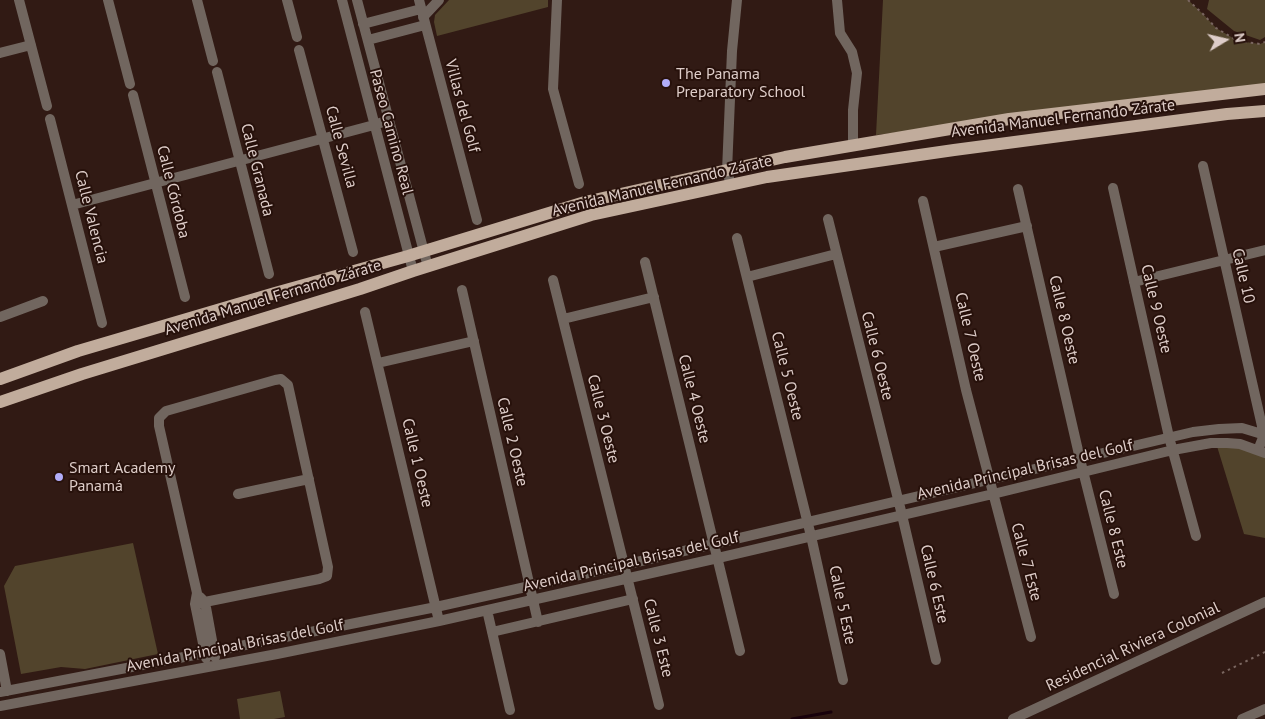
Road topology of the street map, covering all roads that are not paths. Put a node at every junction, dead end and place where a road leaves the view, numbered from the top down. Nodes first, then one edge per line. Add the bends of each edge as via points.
1 (18, 0) edge
2 (108, 0) edge
3 (197, 0) edge
4 (287, 0) edge
5 (342, 0) edge
6 (357, 0) edge
7 (439, 0) edge
8 (557, 0) edge
9 (737, 0) edge
10 (837, 0) edge
11 (422, 13) edge
12 (363, 24) junction
13 (296, 37) dead end
14 (368, 40) junction
15 (31, 45) junction
16 (299, 50) dead end
17 (0, 53) edge
18 (213, 61) dead end
19 (217, 72) dead end
20 (130, 84) dead end
21 (1265, 89) edge
22 (133, 95) dead end
23 (47, 106) dead end
24 (1265, 111) edge
25 (50, 118) dead end
26 (389, 120) junction
27 (374, 125) junction
28 (323, 138) junction
29 (853, 146) junction
30 (239, 160) junction
31 (1203, 166) dead end
32 (727, 171) junction
33 (155, 182) junction
34 (579, 184) dead end
35 (731, 185) junction
36 (1113, 188) dead end
37 (1018, 189) dead end
38 (923, 200) dead end
39 (72, 205) junction
40 (828, 219) dead end
41 (477, 220) dead end
42 (1027, 226) junction
43 (737, 238) dead end
44 (934, 247) junction
45 (1265, 250) edge
46 (424, 251) junction
47 (354, 252) dead end
48 (836, 254) junction
49 (408, 256) junction
50 (1224, 260) junction
51 (645, 262) dead end
52 (428, 266) junction
53 (413, 271) junction
54 (269, 274) dead end
55 (747, 277) junction
56 (553, 280) dead end
57 (1134, 282) junction
58 (462, 290) dead end
59 (185, 297) dead end
60 (654, 297) junction
61 (44, 301) dead end
62 (365, 312) dead end
63 (0, 318) edge
64 (563, 319) junction
65 (102, 323) dead end
66 (474, 342) junction
67 (378, 363) junction
68 (0, 379) edge
69 (0, 402) edge
70 (1265, 435) edge
71 (1169, 437) junction
72 (1173, 450) junction
73 (1261, 451) edge
74 (1080, 459) junction
75 (1083, 473) junction
76 (309, 479) junction
77 (989, 480) junction
78 (238, 494) dead end
79 (993, 494) junction
80 (899, 501) junction
81 (902, 515) junction
82 (808, 522) junction
83 (811, 536) junction
84 (1196, 536) dead end
85 (714, 544) junction
86 (718, 558) junction
87 (624, 565) junction
88 (628, 579) junction
89 (530, 586) junction
90 (1114, 594) dead end
91 (199, 599) junction
92 (633, 599) junction
93 (533, 600) junction
94 (1265, 602) edge
95 (436, 607) junction
96 (487, 610) junction
97 (439, 621) junction
98 (538, 622) junction
99 (492, 632) junction
100 (1031, 637) dead end
101 (740, 651) dead end
102 (210, 652) junction
103 (0, 654) edge
104 (936, 660) dead end
105 (212, 666) junction
106 (2, 672) edge
107 (843, 680) dead end
108 (4, 691) edge
109 (659, 705) dead end
110 (0, 706) edge
111 (1265, 709) edge
112 (510, 710) dead end
113 (1013, 719) edge
114 (1242, 719) edge

1 - 15 street
2 - 20 street
3 - 18 street
4 - 13 street
5 - 27 street, Paseo Camino Real
6 - 12 street, Paseo Camino Real
7 - 11 street
8 - 34 street via 553,89
9 - 32 street
10 - 29 street via 840,33 852,52 857,72
11 - 12 street
11 - 14 street
11 - 41 street, Villas del Golf
12 - 14 street, Paseo Camino Real
14 - 26 street, Paseo Camino Real
15 - 17 street
15 - 23 street
16 - 28 street, Calle Sevilla
19 - 30 street, Calle Granada
21 - 29 main road, Avenida Manuel Fernando Zárate via 1008,119
22 - 33 street, Calle Córdoba
24 - 35 main road, Avenida Manuel Fernando Zárate via 964,148
25 - 39 street, Calle Valencia
26 - 27 street
26 - 46 street, Paseo Camino Real
27 - 28 street
27 - 49 street, Paseo Camino Real
28 - 30 street
28 - 47 street, Calle Sevilla
29 - 32 main road, Avenida Manuel Fernando Zárate
30 - 33 street
30 - 54 street, Calle Granada
31 - 50 street, Calle 10
32 - 35 street
32 - 46 main road, Avenida Manuel Fernando Zárate via 585,202
33 - 39 street
33 - 59 street, Calle Córdoba
35 - 52 main road, Avenida Manuel Fernando Zárate via 591,215
36 - 57 street, Calle 9 Oeste
37 - 42 street, Calle 8 Oeste
38 - 44 street, Calle 7 Oeste
39 - 65 street, Calle Valencia
40 - 48 street, Calle 6 Oeste
42 - 44 street
42 - 74 street, Calle 8 Oeste
43 - 55 street, Calle 5 Oeste
44 - 77 street, Calle 7 Oeste
45 - 50 street
46 - 49 main road, Avenida Manuel Fernando Zárate
46 - 52 street, Paseo Camino Real
48 - 55 street
48 - 80 street, Calle 6 Oeste
49 - 53 street, Paseo Camino Real
49 - 68 main road, Avenida Manuel Fernando Zárate via 78,351
50 - 57 street
50 - 70 street, Calle 10
51 - 60 street, Calle 4 Oeste
52 - 53 main road, Avenida Manuel Fernando Zárate
53 - 69 main road, Avenida Manuel Fernando Zárate
55 - 82 street, Calle 5 Oeste
56 - 64 street, Calle 3 Oeste
57 - 71 street, Calle 9 Oeste
58 - 66 street, Calle 2 Oeste
60 - 64 street
60 - 85 street, Calle 4 Oeste
61 - 63 street
62 - 67 street, Calle 1 Oeste
64 - 87 street, Calle 3 Oeste
66 - 67 street
66 - 89 street, Calle 2 Oeste
67 - 95 street, Calle 1 Oeste
70 - 71 street, Avenida Principal Brisas del Golf via 1242,428 1227,428
70 - 73 street
71 - 72 street, Calle 9 Oeste
71 - 74 street, Avenida Principal Brisas del Golf
72 - 73 street, Avenida Principal Brisas del Golf via 1228,443
72 - 75 street, Avenida Principal Brisas del Golf
72 - 84 street, Calle 9 Oeste
74 - 75 street, Calle 8 Oeste
74 - 77 street, Avenida Principal Brisas del Golf
75 - 79 street, Avenida Principal Brisas del Golf
75 - 90 street, Calle 8 Este
76 - 78 street
76 - 91 street via 328,567 327,576 319,580
76 - 91 street via 288,385 281,379 166,411 159,418
77 - 79 street, Calle 7 Oeste
77 - 80 street, Avenida Principal Brisas del Golf
79 - 81 street, Avenida Principal Brisas del Golf
79 - 100 street, Calle 7 Este
80 - 81 street, Calle 6 Oeste
80 - 82 street, Avenida Principal Brisas del Golf
81 - 83 street, Avenida Principal Brisas del Golf
81 - 104 street, Calle 6 Este
82 - 83 street, Calle 5 Oeste
82 - 85 street, Avenida Principal Brisas del Golf
83 - 86 street, Avenida Principal Brisas del Golf
83 - 107 street, Calle 5 Este
85 - 86 street, Calle 4 Oeste
85 - 87 street, Avenida Principal Brisas del Golf
86 - 88 street, Avenida Principal Brisas del Golf
86 - 101 street, Calle 4 Oeste
87 - 88 street, Calle 3 Oeste
87 - 89 street, Avenida Principal Brisas del Golf
88 - 92 street, Calle 3 Este
88 - 93 street, Avenida Principal Brisas del Golf
89 - 93 street, Calle 2 Oeste
89 - 95 street, Avenida Principal Brisas del Golf
91 - 102 street
92 - 98 street
92 - 109 street, Calle 3 Este
93 - 96 street, Avenida Principal Brisas del Golf
93 - 98 street, Calle 2 Oeste
94 - 113 street, Residencial Riviera Colonial
95 - 97 street, Calle 1 Oeste
95 - 102 street, Avenida Principal Brisas del Golf
96 - 97 street, Avenida Principal Brisas del Golf
96 - 99 street
97 - 105 street, Avenida Principal Brisas del Golf
98 - 99 street
99 - 112 street
102 - 105 street
102 - 108 street, Avenida Principal Brisas del Golf
103 - 106 street
105 - 110 street, Avenida Principal Brisas del Golf
106 - 108 street
111 - 114 street

